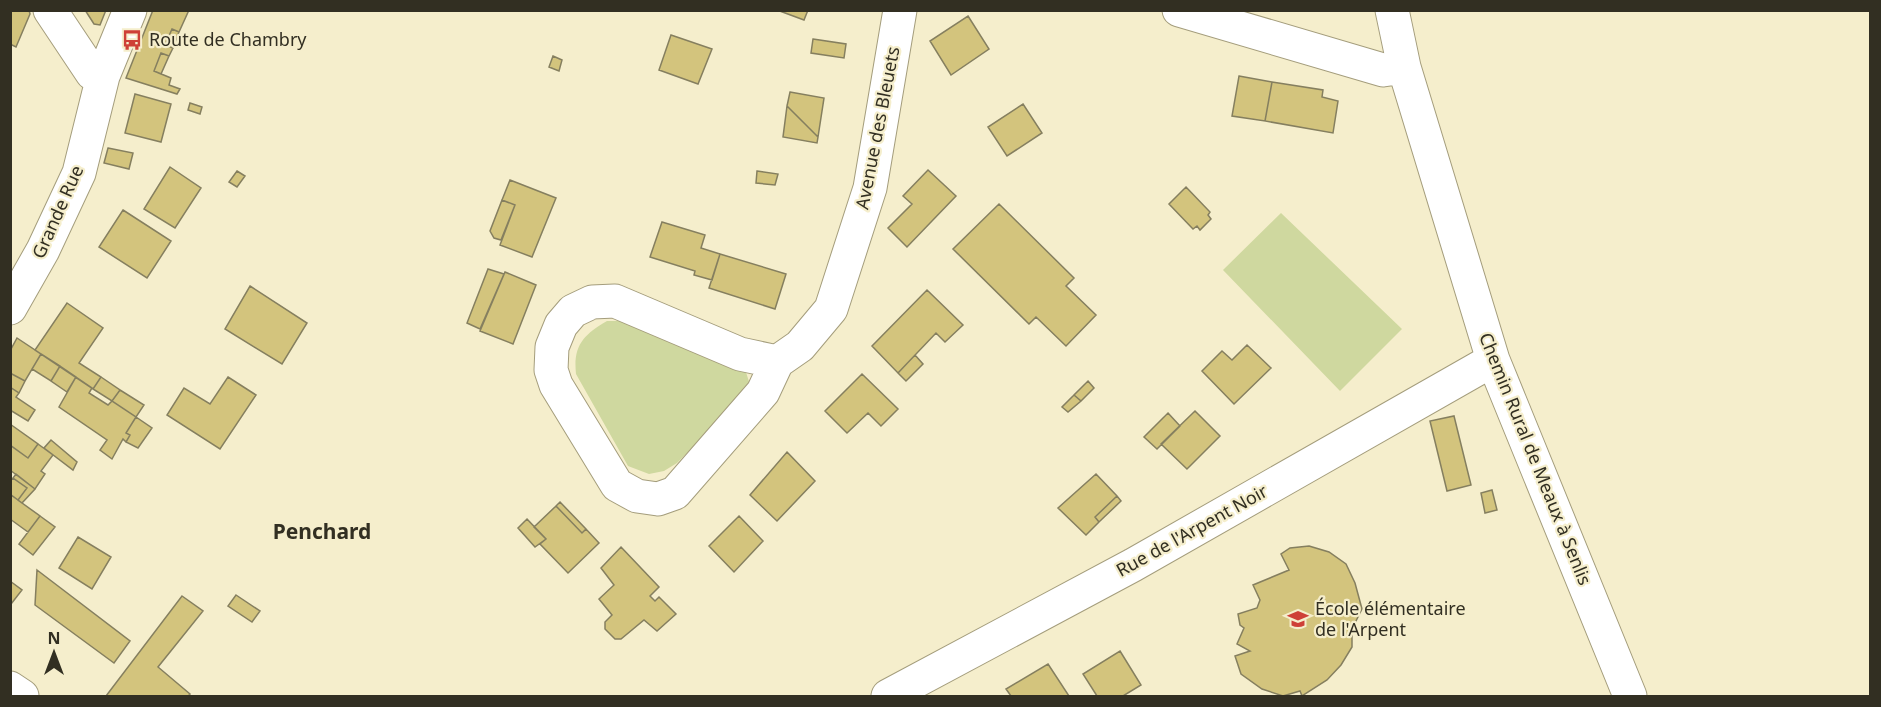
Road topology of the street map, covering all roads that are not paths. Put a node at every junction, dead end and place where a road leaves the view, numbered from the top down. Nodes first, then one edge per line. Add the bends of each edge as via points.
1 (50, 10) edge
2 (130, 10) edge
3 (900, 10) edge
4 (1179, 10) edge
5 (1392, 10) edge
6 (1404, 67) junction
7 (103, 76) junction
8 (10, 308) edge
9 (1493, 360) junction
10 (777, 362) junction
11 (10, 688) edge
12 (22, 696) edge
13 (888, 696) edge
14 (1630, 696) edge

1 - 7 street via 92,73
2 - 7 street, Grande Rue
3 - 10 street, Avenue des Bleuets via 870,188 831,309 800,346
4 - 6 street via 1383,70
5 - 6 street, Chemin Rural de Meaux à Senlis
6 - 9 street, Chemin Rural de Meaux à Senlis
7 - 8 street, Grande Rue via 79,173
9 - 13 street, Rue de l'Arpent Noir via 1133,565
9 - 14 street, Chemin Rural de Meaux à Senlis
10 - 10 street, Avenue des Bleuets via 740,354 615,301 592,302 573,310 561,325 552,347 551,370 556,385 617,485 637,496 658,499 675,493 763,392
11 - 12 street

